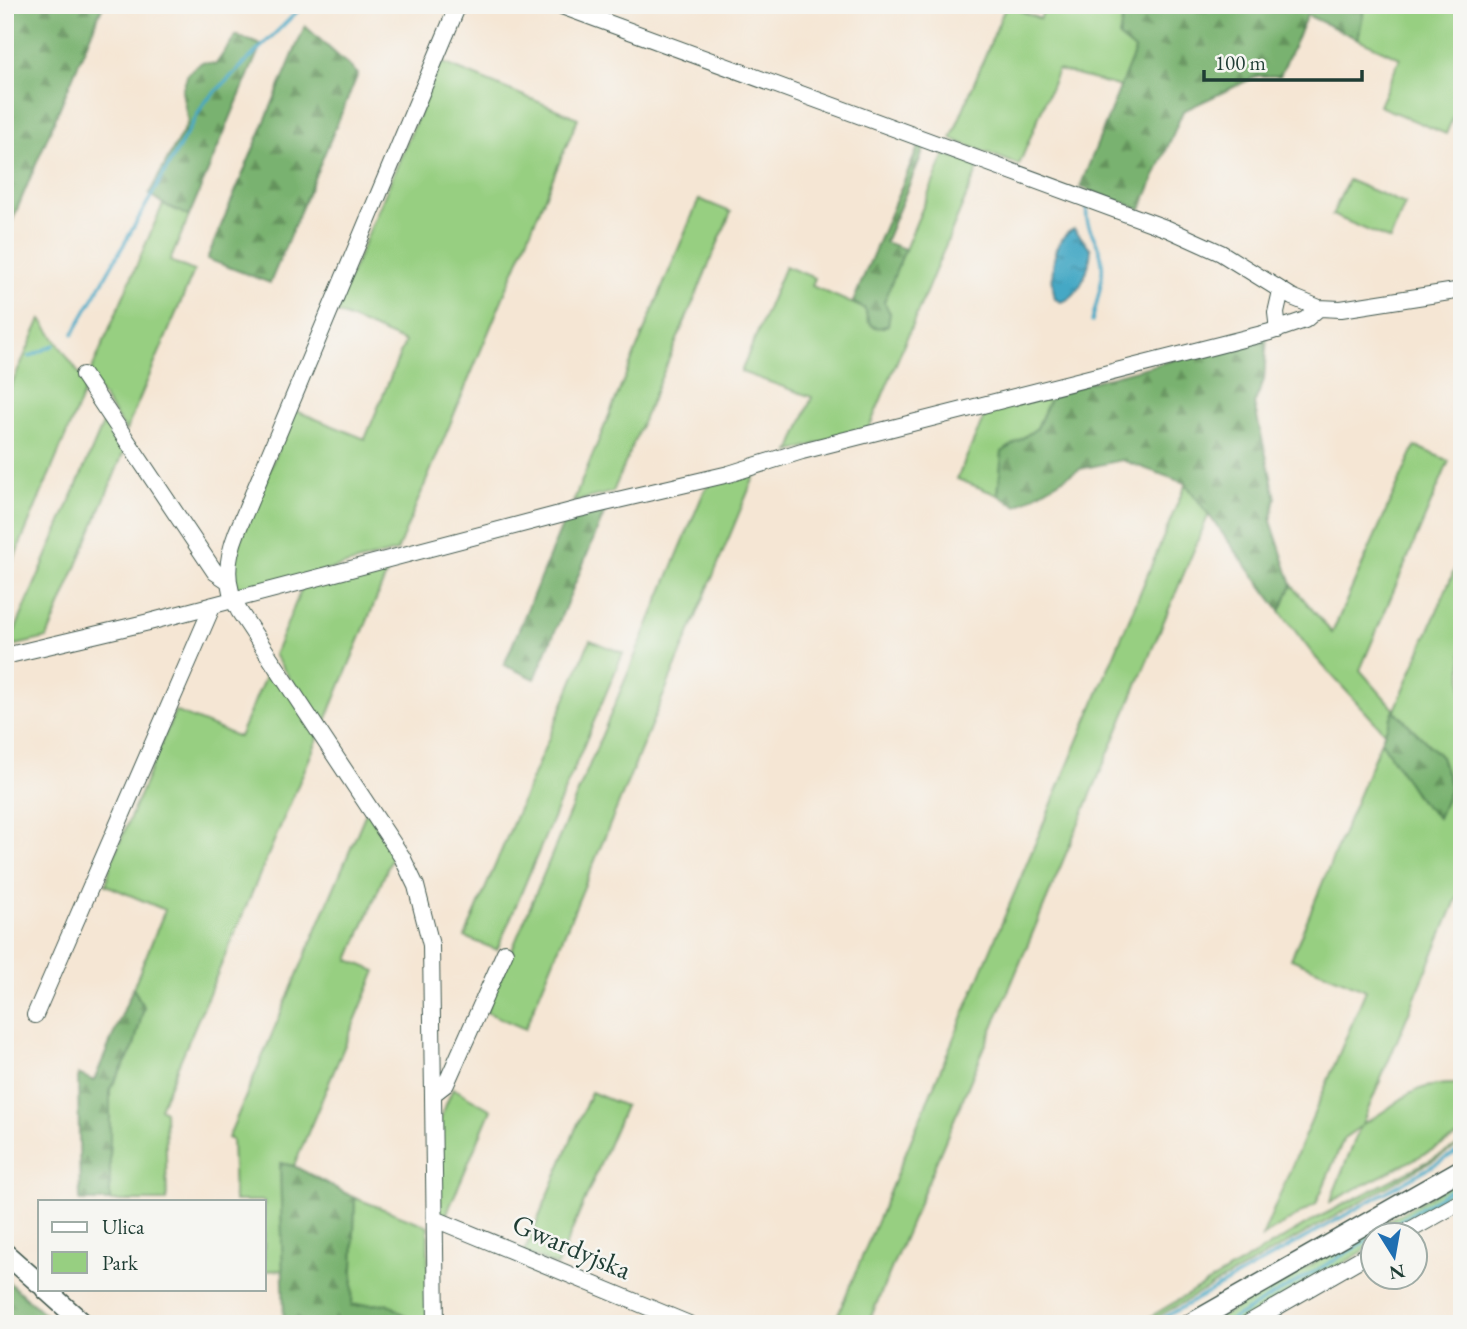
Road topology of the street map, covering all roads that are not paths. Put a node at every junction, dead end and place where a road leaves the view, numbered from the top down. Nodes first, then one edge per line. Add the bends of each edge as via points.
1 (458, 5) edge
2 (559, 5) edge
3 (1281, 290) junction
4 (1462, 290) edge
5 (1320, 308) junction
6 (1278, 330) junction
7 (83, 374) dead end
8 (227, 580) junction
9 (233, 600) junction
10 (213, 605) junction
11 (5, 656) edge
12 (505, 952) dead end
13 (36, 1015) dead end
14 (433, 1094) junction
15 (1462, 1169) edge
16 (1462, 1201) edge
17 (435, 1219) junction
18 (1428, 1220) edge
19 (5, 1253) edge
20 (1358, 1261) edge
21 (38, 1282) edge
22 (46, 1290) edge
23 (84, 1324) edge
24 (436, 1324) edge
25 (689, 1324) edge
26 (1190, 1324) edge
27 (1247, 1324) edge

1 - 8 street via 232,543
2 - 3 street via 1181,234
3 - 5 street
3 - 6 street
4 - 5 street via 1341,309
5 - 6 street via 1305,320
6 - 9 street
7 - 8 street via 215,572
8 - 9 street
9 - 10 street
9 - 14 street via 402,857 416,886 431,945
10 - 11 street
10 - 13 street
12 - 14 street via 446,1084
14 - 17 street
15 - 26 main road
16 - 18 street
17 - 24 street
17 - 25 street, Gwardyjska
19 - 21 main road
20 - 27 street
22 - 23 main road

